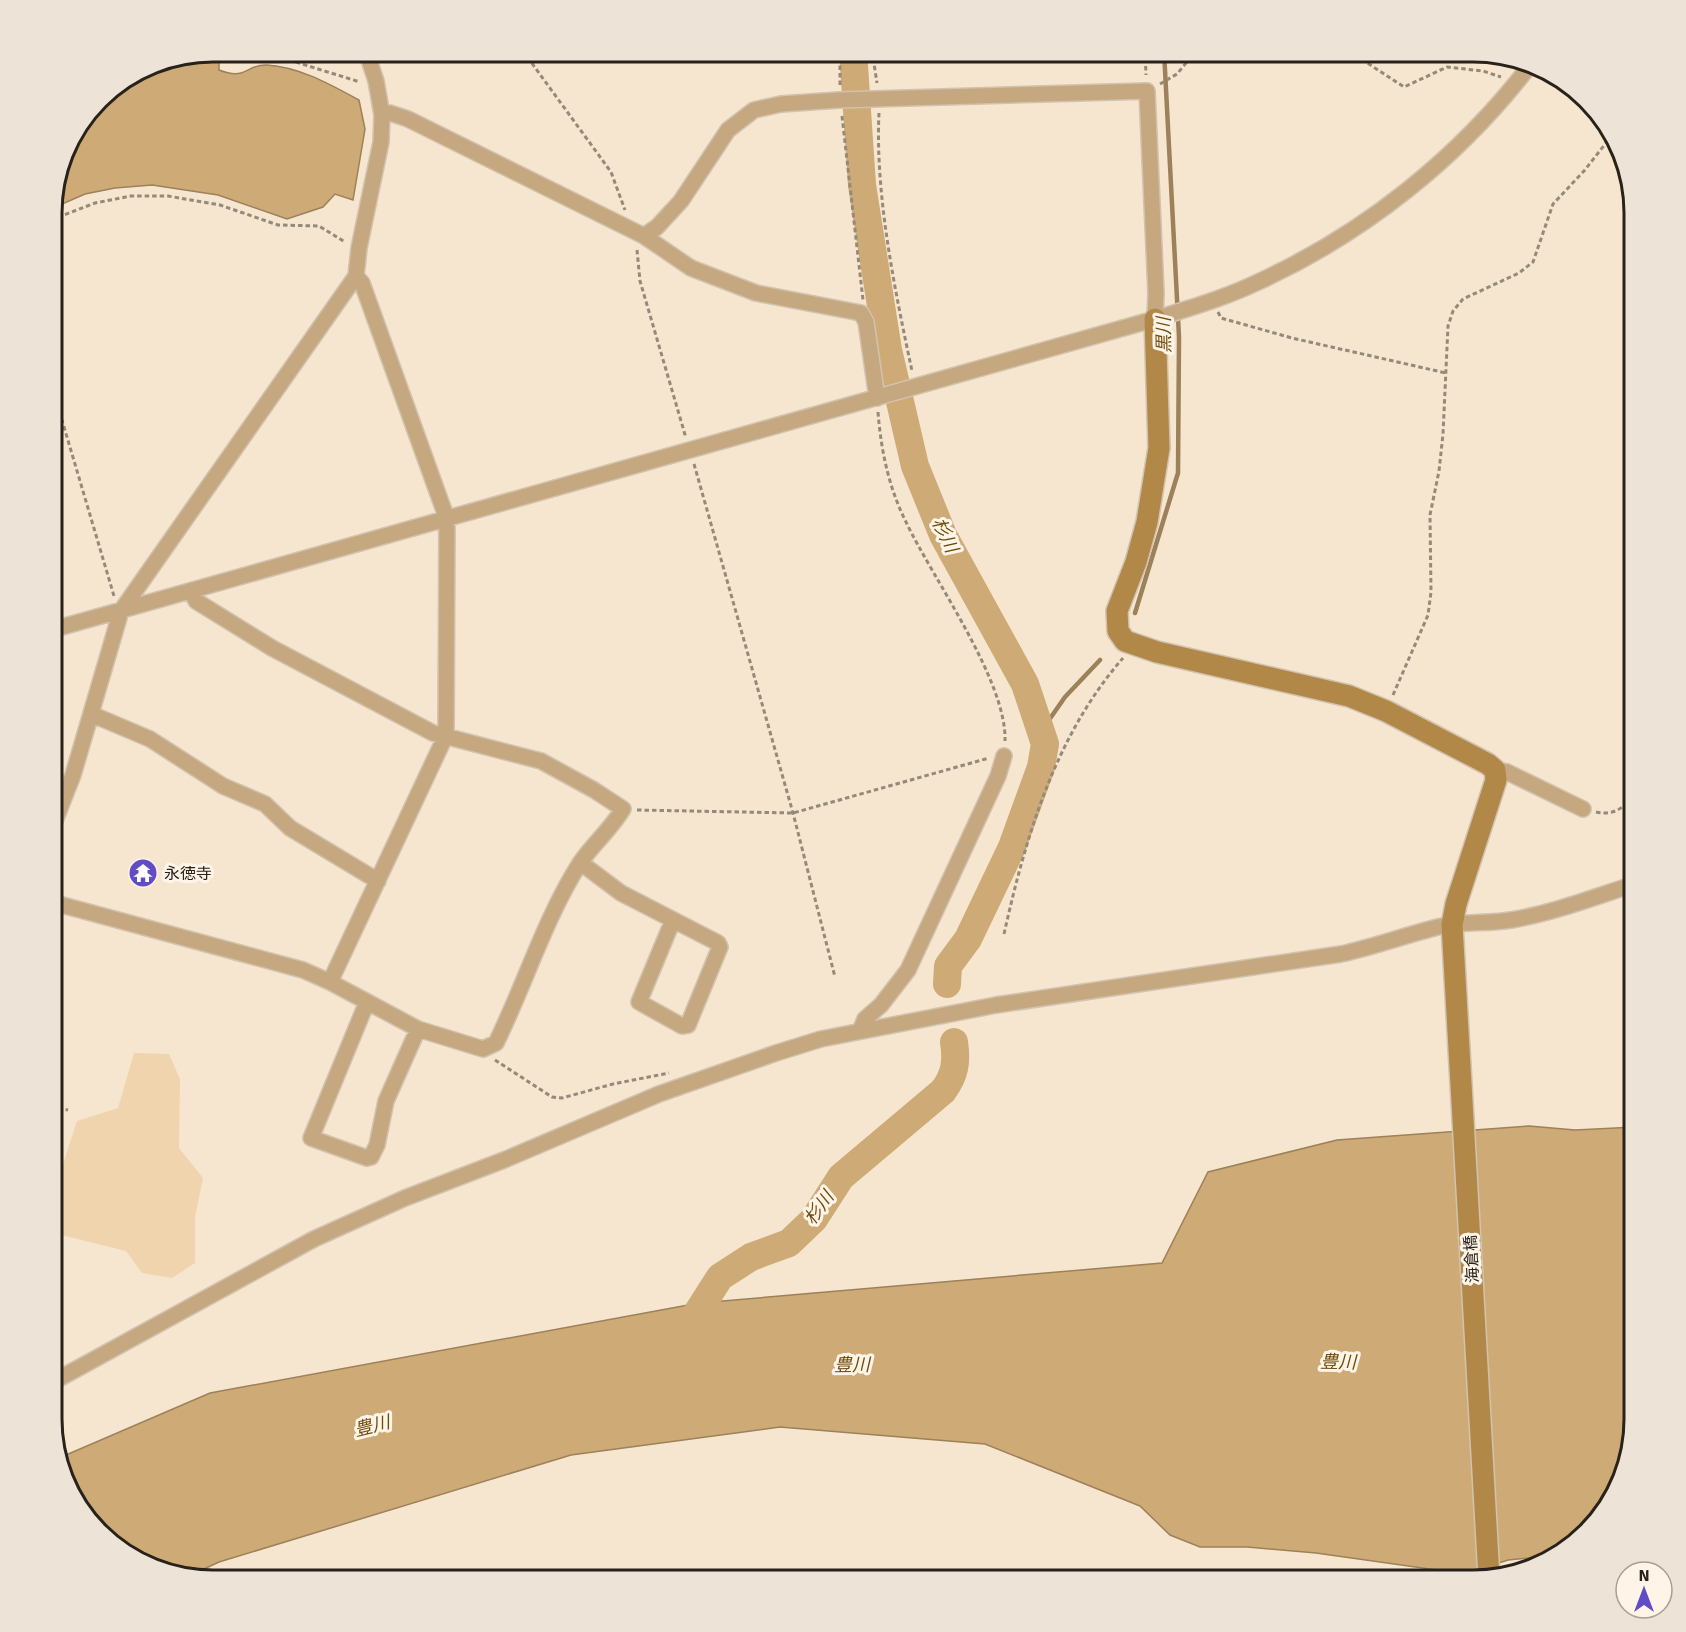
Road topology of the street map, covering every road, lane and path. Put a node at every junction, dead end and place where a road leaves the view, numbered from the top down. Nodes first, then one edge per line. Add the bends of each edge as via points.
1 (296, 62) edge
2 (370, 62) edge
3 (531, 62) edge
4 (841, 62) edge
5 (873, 62) edge
6 (1147, 62) edge
7 (1187, 62) edge
8 (1366, 62) edge
9 (1525, 71) edge
10 (376, 81) junction
11 (1517, 82) junction
12 (1152, 89) junction
13 (843, 100) junction
14 (877, 100) junction
15 (382, 115) junction
16 (1607, 142) edge
17 (62, 216) edge
18 (625, 227) junction
19 (644, 237) junction
20 (359, 248) junction
21 (356, 276) junction
22 (1213, 300) junction
23 (861, 313) junction
24 (1160, 318) junction
25 (1446, 373) junction
26 (918, 385) junction
27 (880, 397) junction
28 (62, 420) edge
29 (690, 451) junction
30 (447, 519) junction
31 (191, 591) junction
32 (121, 610) junction
33 (62, 627) edge
34 (1134, 646) junction
35 (1386, 711) junction
36 (91, 714) junction
37 (446, 735) junction
38 (1004, 756) junction
39 (1495, 770) junction
40 (62, 804) edge
41 (1624, 806) edge
42 (623, 809) junction
43 (1583, 809) joint
44 (793, 813) junction
45 (581, 863) junction
46 (378, 881) junction
47 (1624, 888) edge
48 (62, 905) edge
49 (673, 920) junction
50 (1453, 932) junction
51 (1004, 933) dead end
52 (835, 977) dead end
53 (330, 982) junction
54 (367, 1002) junction
55 (418, 1029) junction
56 (860, 1031) junction
57 (490, 1048) junction
58 (671, 1072) dead end
59 (62, 1109) edge
60 (68, 1110) dead end
61 (62, 1377) edge
62 (1489, 1569) edge

1 - 10 path via 368,84
2 - 10 street
3 - 18 path via 611,172 627,213
4 - 13 path
5 - 14 path
6 - 12 path
7 - 12 path via 1177,74
8 - 11 path via 1404,87 1447,67 1484,71
9 - 11 street
10 - 15 street
11 - 22 street via 1473,133 1377,213 1258,283
12 - 14 street
12 - 24 street via 1156,293
13 - 14 street
13 - 19 street via 754,110 736,121 681,201
13 - 23 path via 864,302
14 - 26 path via 883,197 897,302
15 - 18 street via 408,118
15 - 20 street via 381,142
16 - 25 path via 1553,204 1533,262 1519,273 1463,299 1453,311 1448,326
17 - 20 path via 95,203 131,196 168,196 220,205 278,225 319,226
18 - 19 street
19 - 23 street via 692,268 756,293
19 - 29 path via 636,249 640,281
20 - 21 street
21 - 30 street via 362,283
21 - 32 street
22 - 24 street
22 - 25 path via 1221,318
23 - 27 street
24 - 26 street
24 - 34 street via 1156,479 1136,562 1117,611 1118,631
25 - 35 path via 1439,471 1430,515 1428,615
26 - 27 street
27 - 29 street
27 - 38 path via 880,437 890,486 995,693 1005,727
28 - 32 path
29 - 30 street
29 - 44 path
30 - 31 street
30 - 37 street
31 - 32 street
31 - 37 street via 196,601 272,648 433,733
32 - 33 street
32 - 36 street
34 - 35 street via 1349,696
34 - 51 path via 1085,712 1051,774 1020,866
35 - 39 street
36 - 40 street
36 - 46 street via 150,739 223,786 265,804 290,828
37 - 42 street via 542,761
37 - 46 street
38 - 44 path
38 - 56 street via 908,970 881,1005 865,1018
39 - 43 street via 1507,772
39 - 50 street, 海倉橋 via 1496,780 1456,904
41 - 43 path via 1606,814
42 - 44 path
42 - 45 street
44 - 52 path
45 - 49 street via 621,893
45 - 57 street via 551,918 502,1032
46 - 53 street
47 - 50 street via 1541,914
48 - 53 street via 303,970
49 - 49 street via 720,947 688,1025 682,1026 639,1002
50 - 56 street via 1341,954 996,1005
50 - 62 street, 海倉橋
53 - 54 street
54 - 55 street
54 - 55 street via 311,1138 371,1157 386,1101
55 - 57 street
56 - 61 street via 776,1053 659,1094 405,1198 315,1239
57 - 58 path via 499,1064 552,1097 562,1098
59 - 60 path

